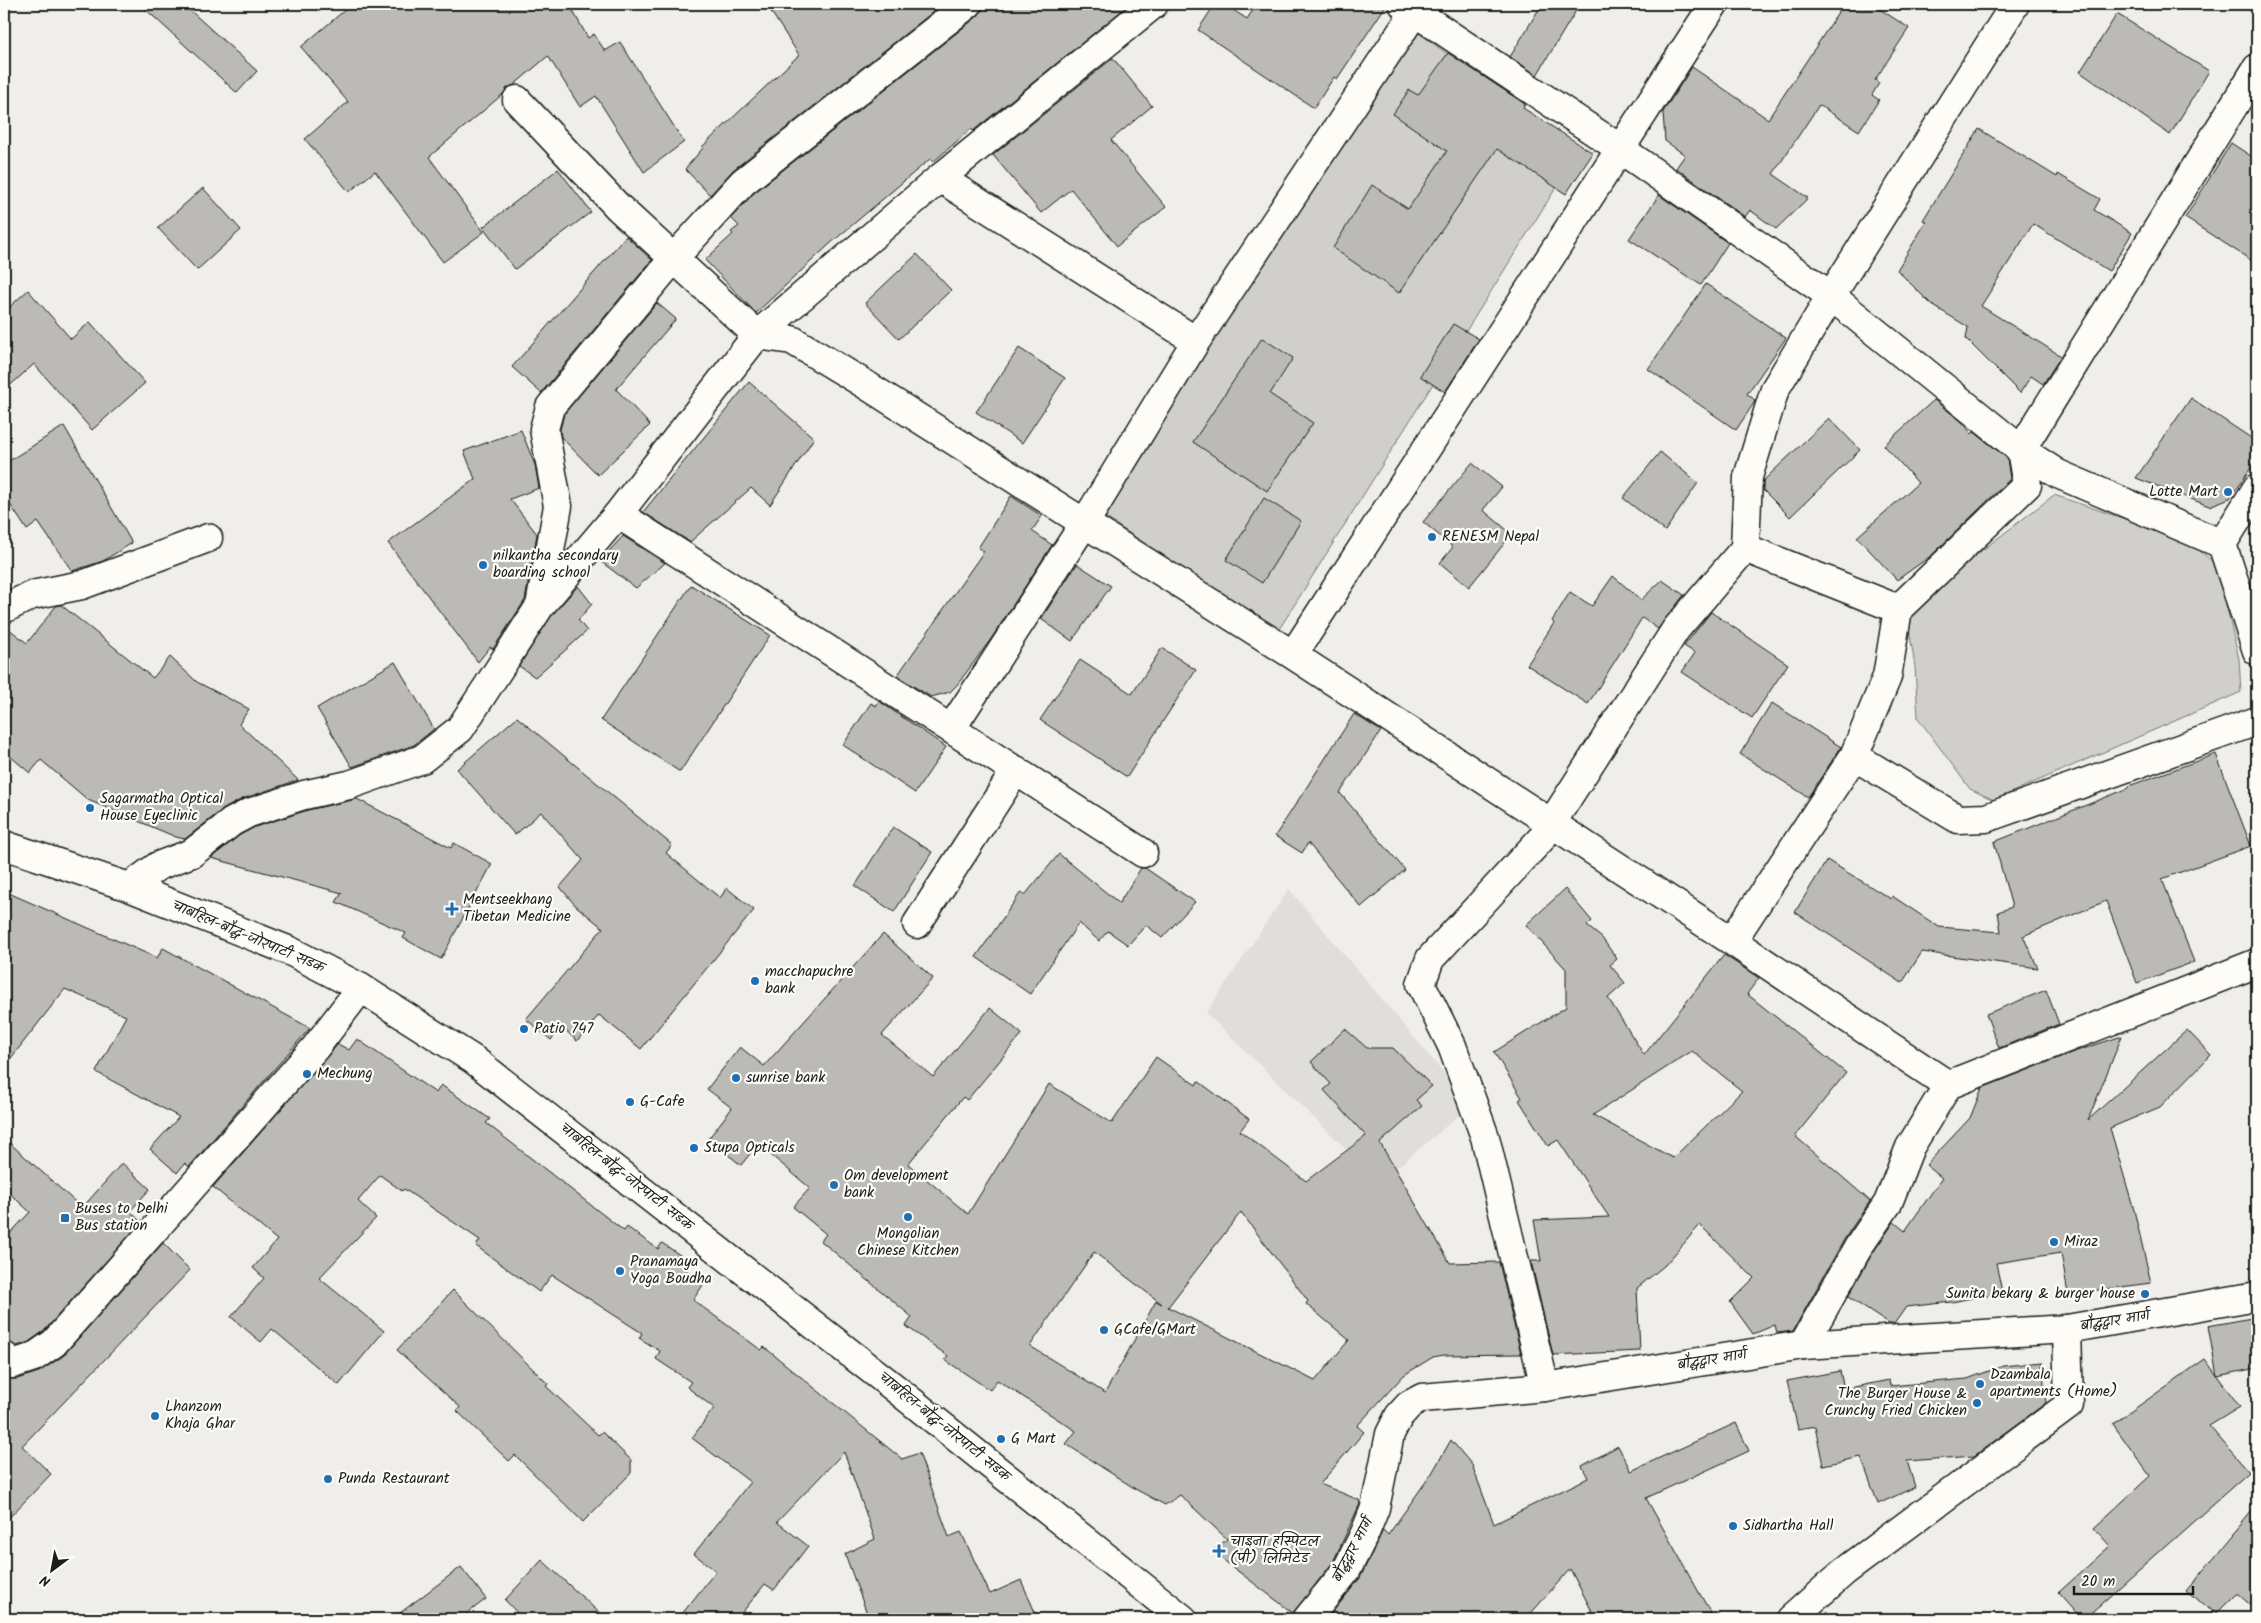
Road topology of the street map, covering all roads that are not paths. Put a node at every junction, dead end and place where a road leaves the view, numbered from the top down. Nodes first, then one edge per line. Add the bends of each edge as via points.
1 (968, 4) edge
2 (1154, 4) edge
3 (1714, 4) edge
4 (2015, 4) edge
5 (1413, 6) edge
6 (2257, 68) edge
7 (517, 100) dead end
8 (1619, 148) junction
9 (940, 178) junction
10 (674, 258) junction
11 (1831, 296) junction
12 (757, 335) junction
13 (1196, 341) junction
14 (2021, 450) junction
15 (2257, 488) edge
16 (618, 514) junction
17 (1084, 524) junction
18 (208, 538) dead end
19 (2222, 544) junction
20 (1746, 548) junction
21 (540, 606) junction
22 (1898, 608) junction
23 (4, 609) edge
24 (2257, 651) edge
25 (1293, 655) junction
26 (2257, 721) edge
27 (951, 729) junction
28 (1854, 756) junction
29 (1016, 770) junction
30 (1551, 822) junction
31 (4, 845) edge
32 (1143, 853) dead end
33 (129, 887) junction
34 (917, 924) dead end
35 (1732, 941) junction
36 (2257, 964) edge
37 (361, 988) junction
38 (1948, 1085) junction
39 (2257, 1296) edge
40 (2067, 1329) junction
41 (1803, 1345) junction
42 (4, 1356) edge
43 (1545, 1387) junction
44 (1183, 1619) edge
45 (1307, 1619) edge
46 (1791, 1619) edge

1 - 10 street via 743,182
2 - 9 street
3 - 8 street
4 - 11 street
5 - 8 street
5 - 13 street
6 - 14 street
7 - 10 street via 618,206
8 - 11 street
8 - 25 street
9 - 12 street
9 - 13 street
10 - 12 street
10 - 21 street via 550,407 544,429 558,506
11 - 14 street
11 - 20 street via 1775,389 1748,477
12 - 16 street
12 - 17 street via 792,340
13 - 17 street
14 - 19 street via 2058,474
14 - 22 street via 2027,485
15 - 19 street
16 - 21 street
16 - 27 street
17 - 25 street
17 - 27 street
18 - 23 street via 82,585 32,595
19 - 24 street
20 - 22 street
20 - 30 street via 1676,629
21 - 33 street via 460,729 422,759 349,785 304,795 249,813 192,853 158,866
22 - 28 street via 1887,677
25 - 30 street
26 - 28 street via 1986,818 1958,819
27 - 29 street
28 - 35 street
29 - 32 street
29 - 34 street
30 - 35 street
30 - 43 street via 1542,838 1430,959 1421,984 1452,1046 1485,1137
31 - 33 street, चाबहिल-बौद्ध-जोरपाटी सडक
33 - 37 street, चाबहिल-बौद्ध-जोरपाटी सडक via 290,952
35 - 38 street
36 - 38 street
37 - 42 street via 315,1048 54,1343 34,1357 13,1364
37 - 44 street, चाबहिल-बौद्ध-जोरपाटी सडक via 474,1060 896,1389
38 - 41 street via 1910,1147 1888,1203
39 - 40 street, बौद्धद्वार मार्ग
40 - 41 street, बौद्धद्वार मार्ग
40 - 46 street via 2069,1405 1845,1571
41 - 43 street, बौद्धद्वार मार्ग
43 - 45 street, बौद्धद्वार मार्ग via 1422,1398 1409,1405 1398,1416 1390,1434 1375,1508 1365,1533 1346,1571

